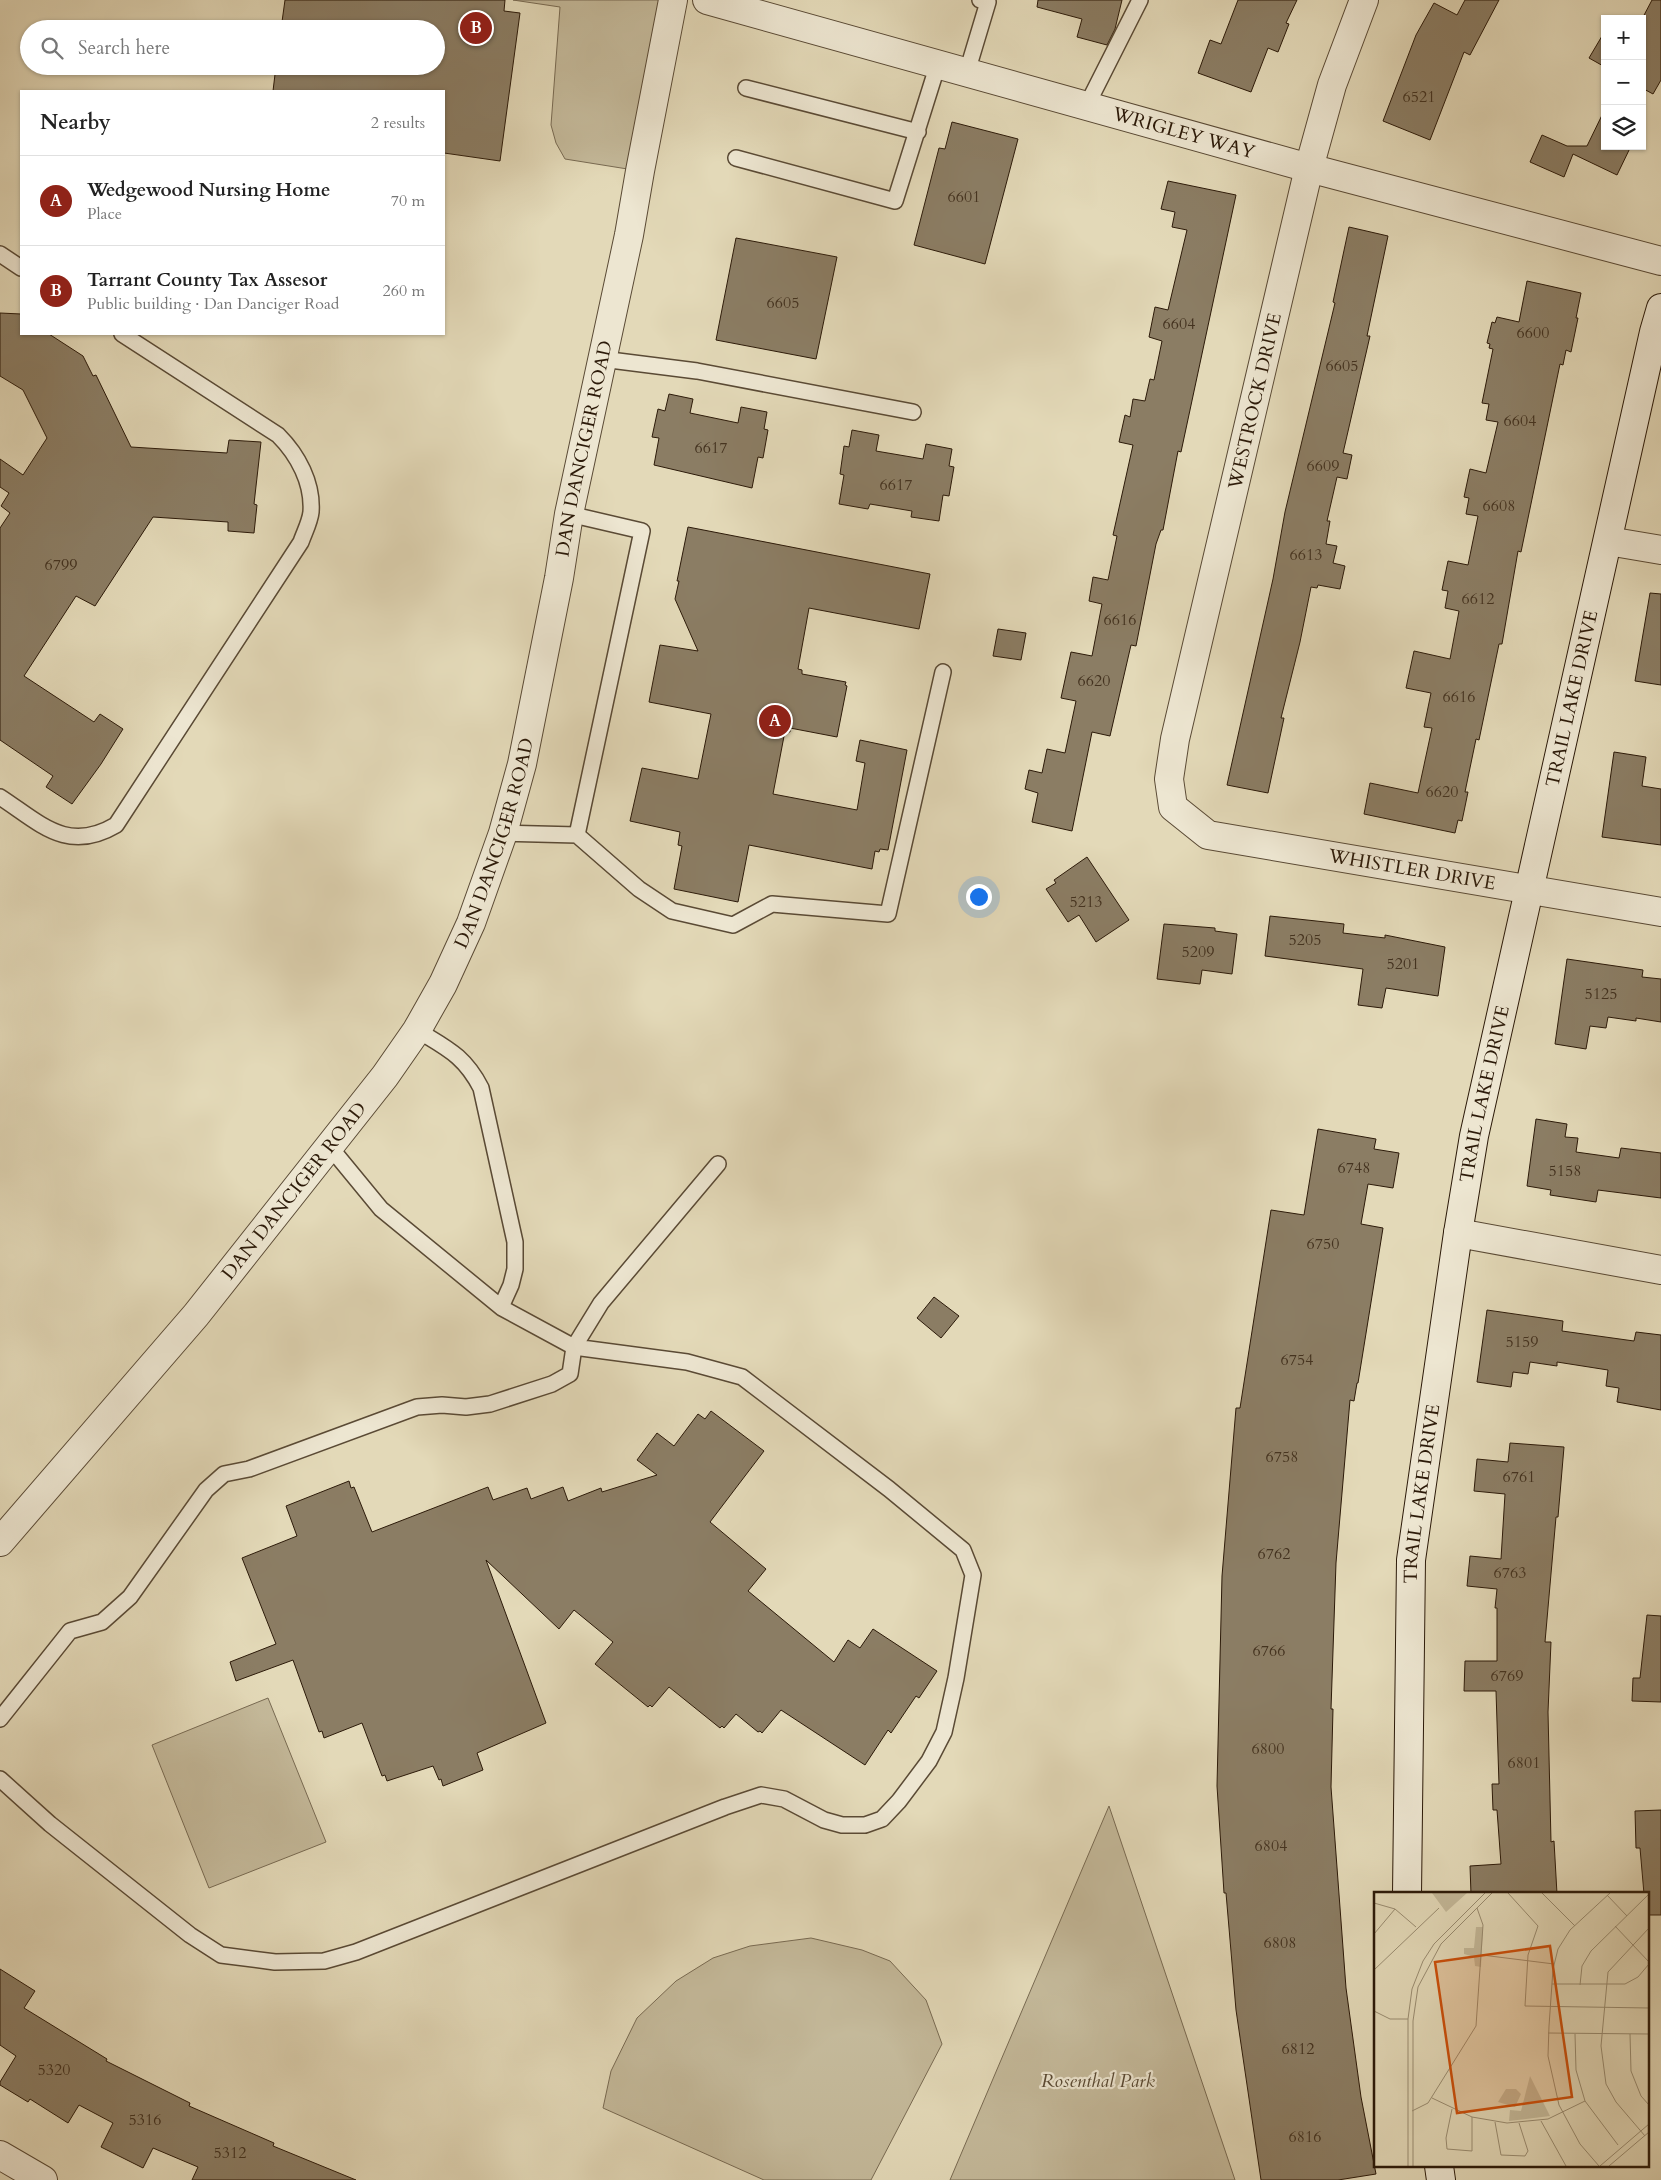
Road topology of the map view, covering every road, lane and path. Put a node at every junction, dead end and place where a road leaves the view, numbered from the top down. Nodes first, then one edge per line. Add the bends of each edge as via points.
1 (673, 0) edge
2 (707, 0) edge
3 (980, 0) edge
4 (1140, 0) edge
5 (1364, 0) edge
6 (938, 64) junction
7 (968, 72) junction
8 (746, 88) dead end
9 (1087, 105) junction
10 (918, 132) junction
11 (736, 158) dead end
12 (1309, 168) junction
13 (0, 254) edge
14 (1661, 261) edge
15 (20, 267) edge
16 (1661, 308) edge
17 (124, 335) edge
18 (602, 359) junction
19 (913, 412) dead end
20 (569, 514) junction
21 (1608, 541) junction
22 (1661, 550) edge
23 (943, 672) dead end
24 (0, 797) edge
25 (1173, 807) joint
26 (503, 834) junction
27 (578, 835) junction
28 (1528, 890) junction
29 (1661, 912) edge
30 (416, 1030) junction
31 (330, 1147) junction
32 (718, 1164) dead end
33 (1458, 1233) junction
34 (1661, 1270) edge
35 (501, 1307) junction
36 (574, 1347) junction
37 (0, 1542) edge
38 (0, 1719) edge
39 (0, 1780) edge
40 (1407, 1892) edge
41 (0, 2155) edge
42 (43, 2180) edge

1 - 18 street, DAN DANCIGER ROAD via 630,235
2 - 6 street, WRIGLEY WAY
3 - 7 lane via 988,2
4 - 9 lane
5 - 12 street, WESTROCK DRIVE via 1332,85
6 - 7 street, WRIGLEY WAY
6 - 10 lane
7 - 9 street, WRIGLEY WAY
8 - 10 lane
9 - 12 street, WRIGLEY WAY
10 - 11 lane via 895,201
12 - 14 street, WRIGLEY WAY
12 - 25 street, WESTROCK DRIVE via 1175,739 1169,779
13 - 15 lane
16 - 21 street, TRAIL LAKE DRIVE
17 - 24 lane via 278,436 292,449 302,466 310,493 311,514 301,542 116,825 88,837 58,834
18 - 19 lane via 697,371
18 - 20 street, DAN DANCIGER ROAD
20 - 26 street, DAN DANCIGER ROAD via 522,764
20 - 27 lane via 642,531
21 - 22 street
21 - 28 street, TRAIL LAKE DRIVE
23 - 27 lane via 888,914 772,904 733,925 672,911 639,890
25 - 28 street, WHISTLER DRIVE via 1208,835
26 - 27 lane
26 - 30 street, DAN DANCIGER ROAD via 471,924 443,984
28 - 29 street, WHISTLER DRIVE
28 - 33 street, TRAIL LAKE DRIVE via 1474,1136
30 - 31 street, DAN DANCIGER ROAD
30 - 35 lane via 464,1062 472,1070 480,1088 515,1242 515,1269
31 - 35 lane via 381,1209
31 - 37 street, DAN DANCIGER ROAD via 196,1315
32 - 36 lane via 601,1303
33 - 34 street
33 - 40 street, TRAIL LAKE DRIVE via 1411,1560
35 - 36 lane
36 - 38 lane via 570,1374 552,1384 490,1404 466,1408 442,1405 417,1407 249,1469 224,1474 206,1490 130,1597 102,1622 70,1631
36 - 39 lane via 687,1362 742,1377 963,1550 973,1575 944,1732 929,1761 882,1819 866,1825 842,1825 824,1820 784,1799 761,1795 558,1871 356,1952 324,1960 275,1962 221,1955 190,1935
41 - 42 street

